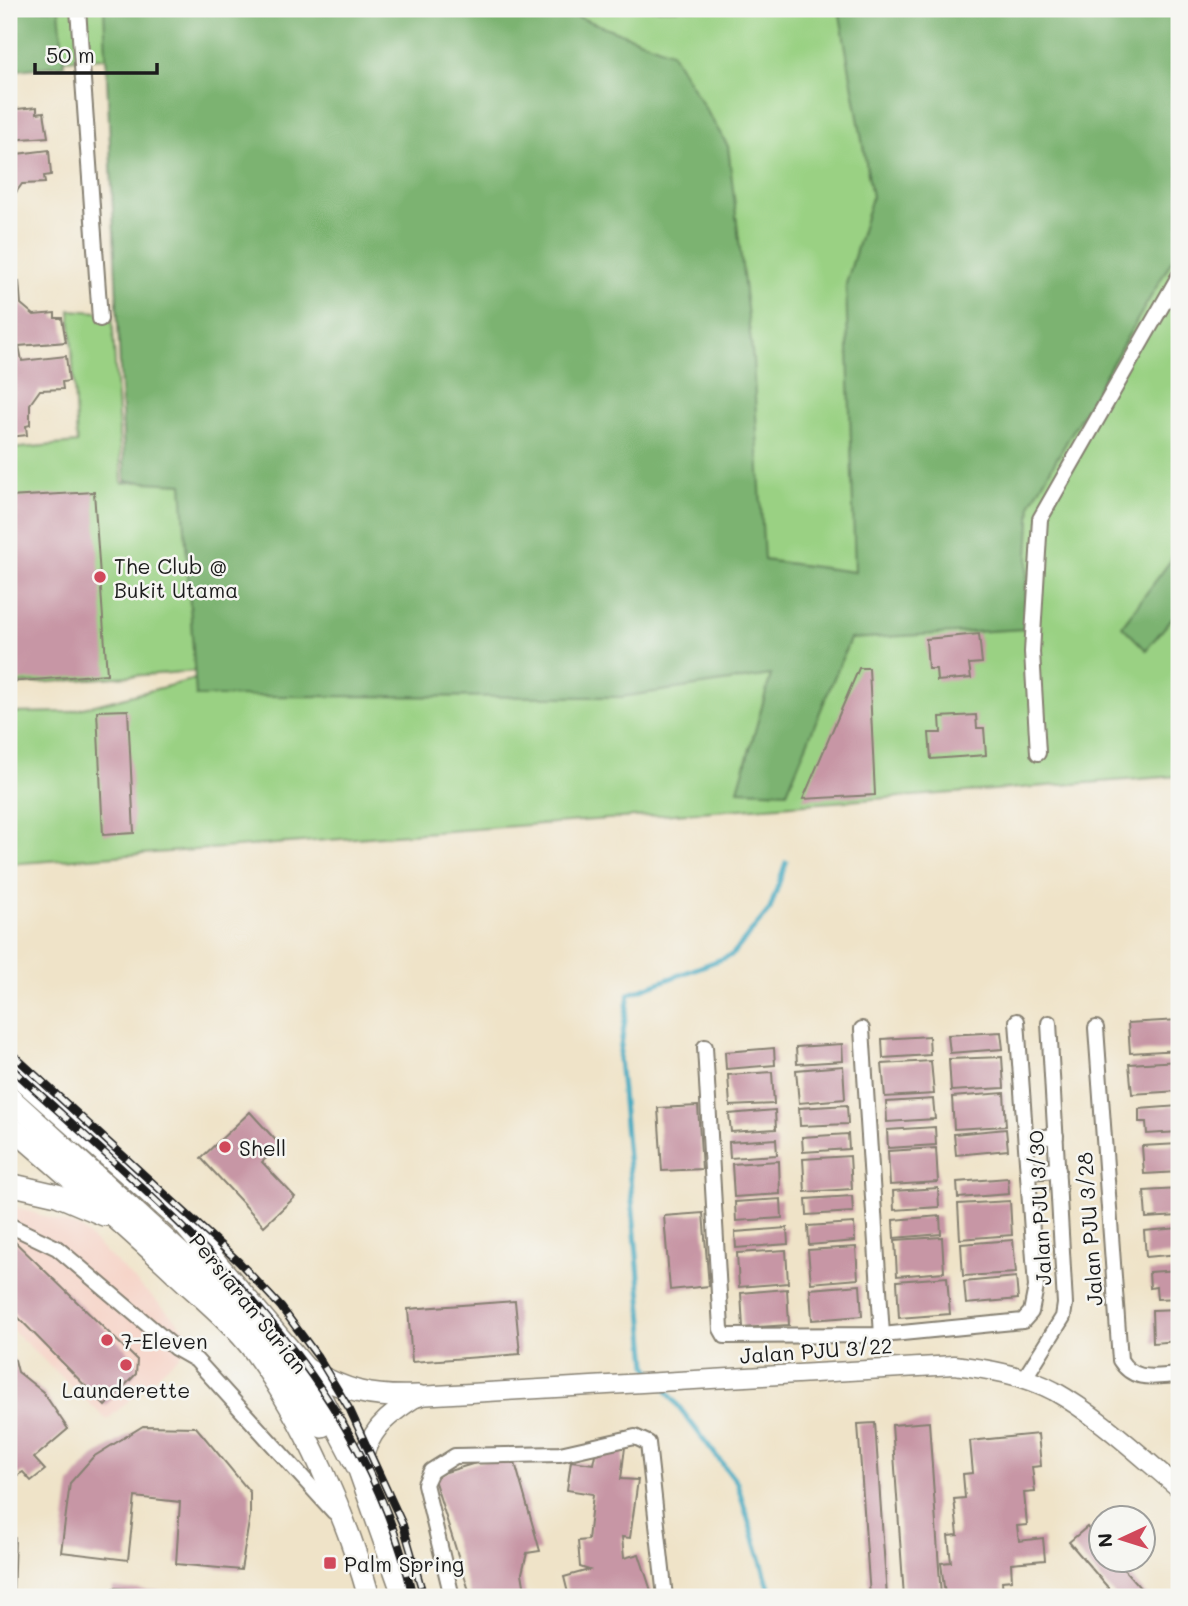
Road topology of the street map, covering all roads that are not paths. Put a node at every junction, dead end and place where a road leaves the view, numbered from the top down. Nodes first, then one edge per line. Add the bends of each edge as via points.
1 (78, 9) edge
2 (1179, 276) edge
3 (100, 319) dead end
4 (1038, 753) dead end
5 (1017, 1021) dead end
6 (1049, 1023) dead end
7 (1096, 1028) dead end
8 (862, 1029) dead end
9 (705, 1047) dead end
10 (9, 1068) edge
11 (9, 1097) edge
12 (9, 1125) edge
13 (1056, 1136) junction
14 (1026, 1139) junction
15 (1058, 1170) junction
16 (1029, 1172) junction
17 (9, 1184) edge
18 (9, 1225) edge
19 (125, 1225) junction
20 (882, 1335) junction
21 (306, 1369) junction
22 (1179, 1375) edge
23 (1024, 1379) junction
24 (418, 1396) junction
25 (348, 1449) junction
26 (359, 1470) junction
27 (1179, 1488) edge
28 (342, 1521) junction
29 (369, 1597) edge
30 (404, 1597) edge
31 (452, 1597) edge
32 (665, 1597) edge

1 - 3 street
2 - 4 street via 1040,519 1031,652
5 - 14 street
6 - 13 street, Jalan PJU 3/30
7 - 22 street, Jalan PJU 3/28 via 1120,1360 1142,1377
8 - 20 street
9 - 20 street via 721,1329 725,1336
10 - 21 main road, Persiaran Surian via 182,1222
11 - 25 main road via 213,1283 264,1339 320,1424
12 - 19 main road, Persiaran Surian
13 - 14 street
13 - 15 street, Jalan PJU 3/30
14 - 16 street
15 - 16 street
15 - 23 street, Jalan PJU 3/30 via 1063,1318
16 - 20 street via 1036,1287 1031,1312 1023,1321
17 - 19 main road via 57,1195
18 - 28 street via 57,1248 174,1348 196,1360
19 - 28 main road, Persiaran Surian via 253,1350 282,1393
21 - 24 main road via 362,1395
21 - 25 main road, Persiaran Surian
23 - 24 street, Jalan PJU 3/22 via 954,1365
23 - 27 street, Jalan PJU 3/22 via 1085,1411
24 - 26 street via 380,1423 366,1444
25 - 26 main road, Persiaran Surian
26 - 30 main road, Persiaran Surian
28 - 29 main road, Persiaran Surian
31 - 32 street via 425,1484 431,1471 455,1455 560,1454 635,1437 648,1443

